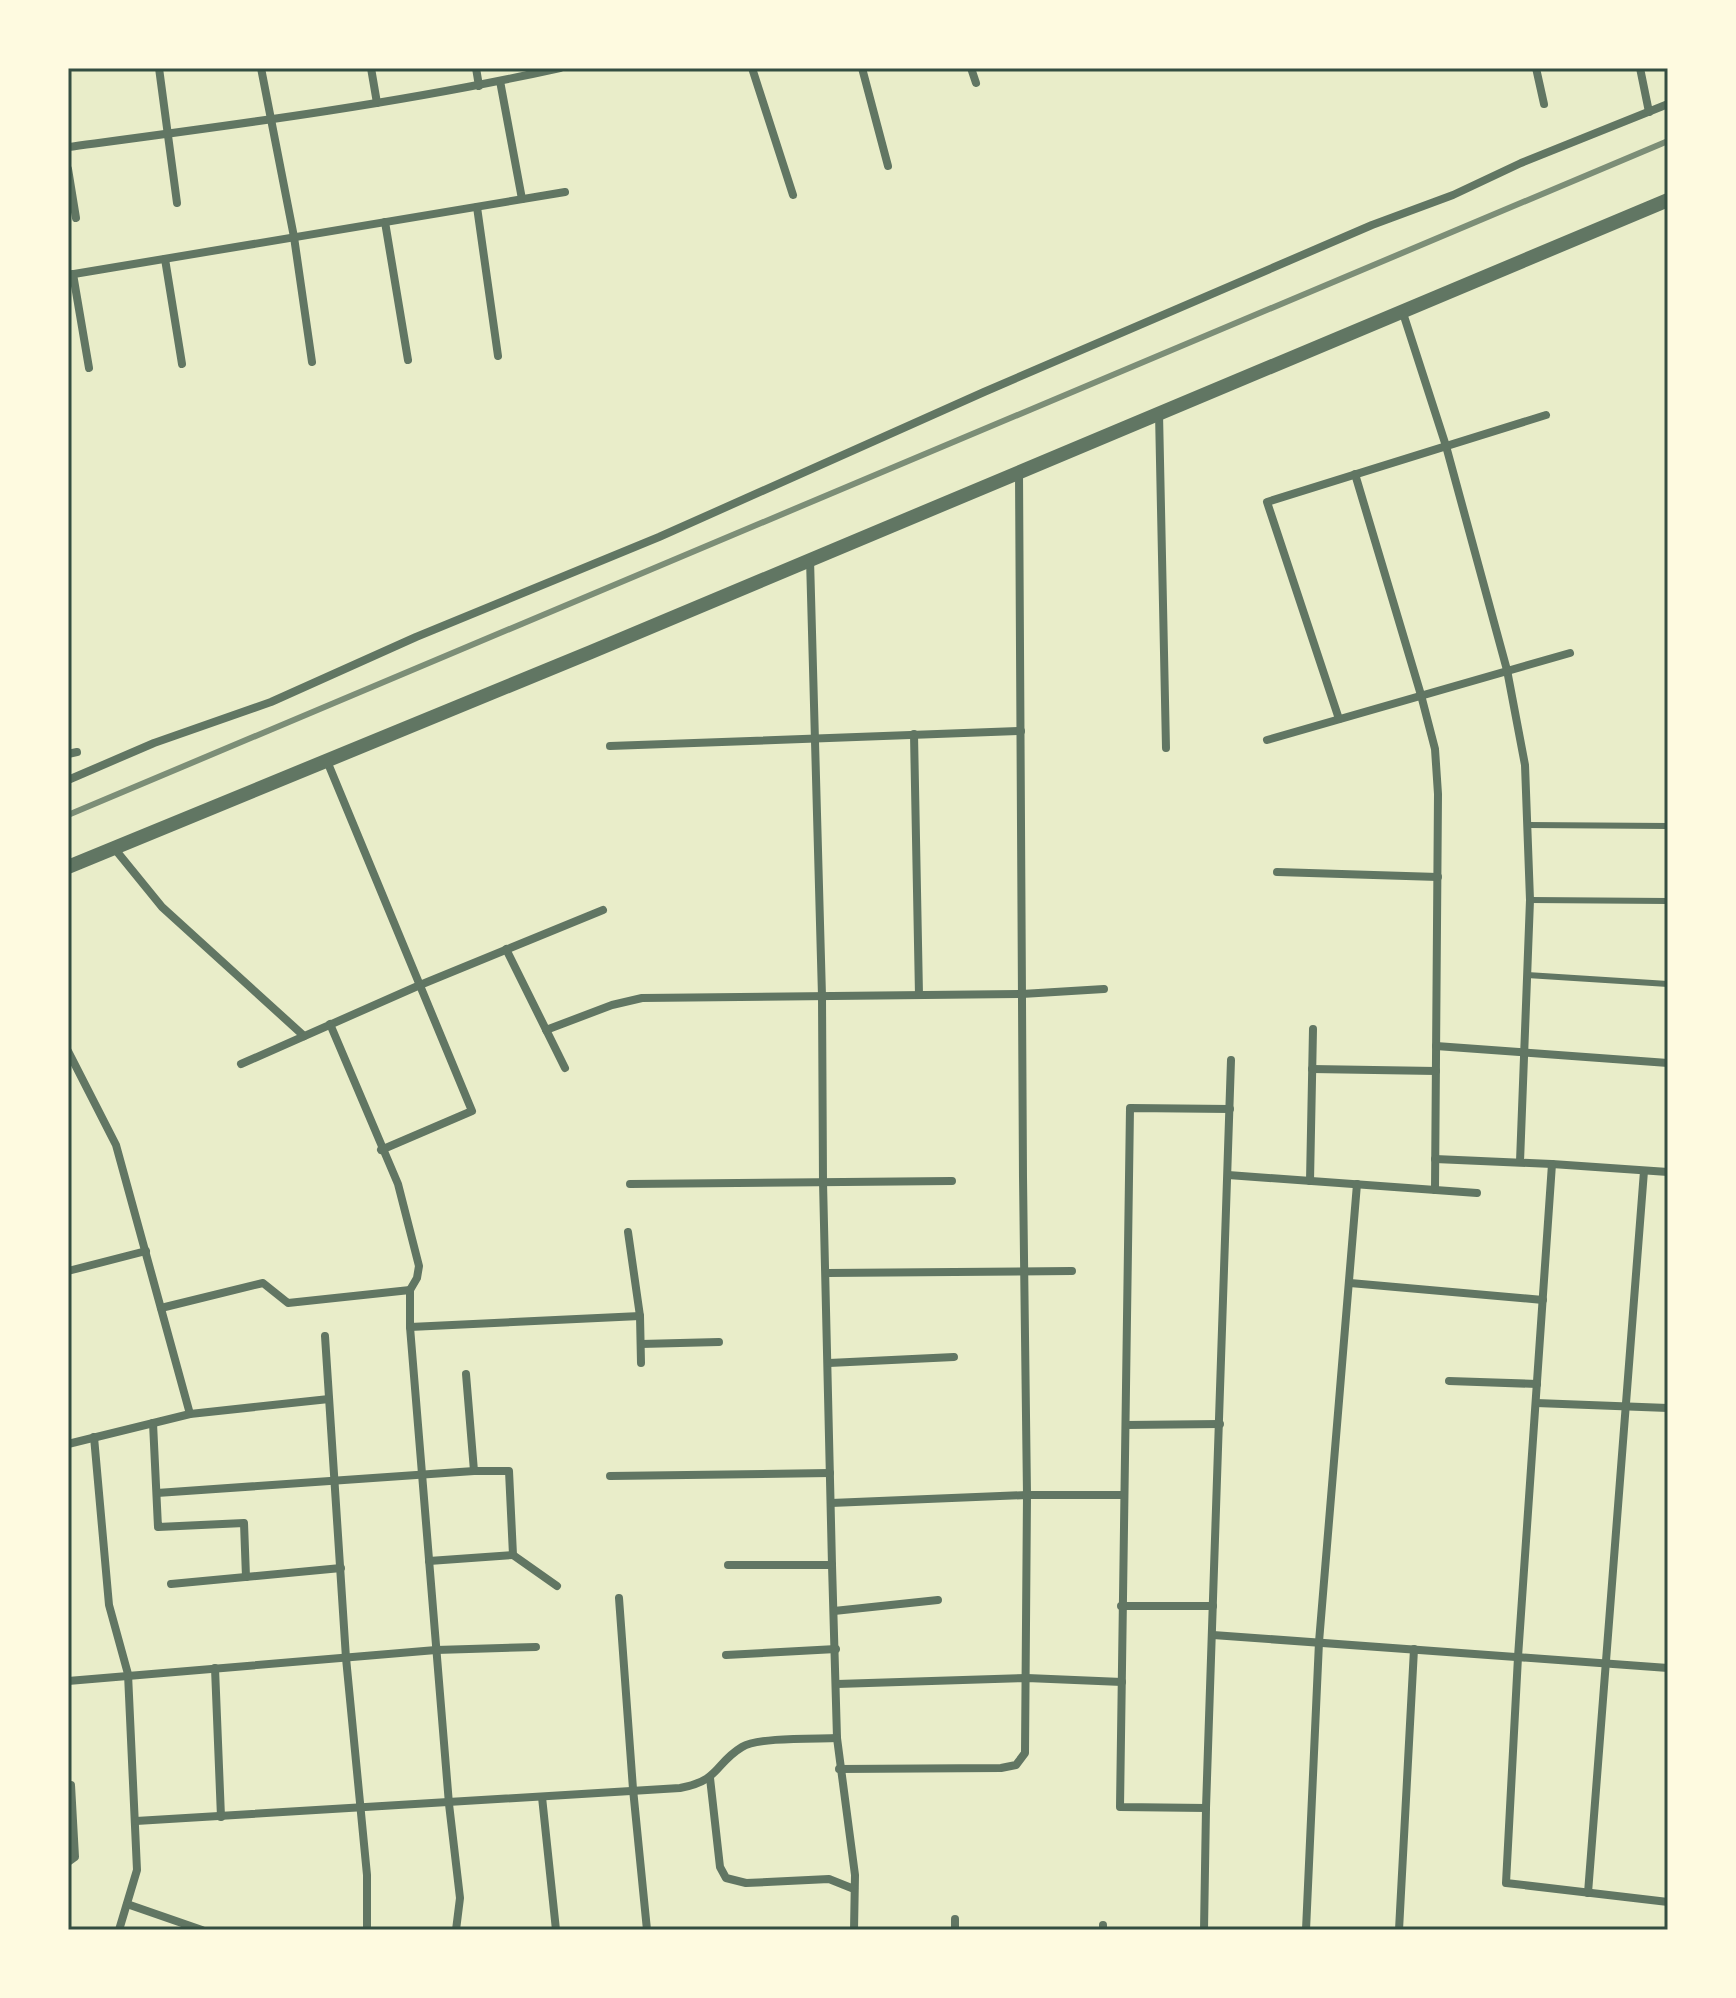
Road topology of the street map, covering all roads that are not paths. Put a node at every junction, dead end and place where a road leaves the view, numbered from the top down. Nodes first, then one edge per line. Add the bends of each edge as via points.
1 (159, 68) edge
2 (261, 68) edge
3 (371, 68) edge
4 (476, 68) edge
5 (560, 68) edge
6 (752, 68) edge
7 (862, 68) edge
8 (971, 68) edge
9 (1536, 68) edge
10 (1640, 68) edge
11 (500, 81) junction
12 (976, 83) dead end
13 (479, 86) junction
14 (377, 103) junction
15 (1544, 104) dead end
16 (1668, 104) edge
17 (1649, 112) junction
18 (270, 121) junction
19 (167, 134) junction
20 (68, 147) edge
21 (888, 166) dead end
22 (68, 169) edge
23 (565, 192) dead end
24 (793, 195) dead end
25 (522, 199) junction
26 (1668, 200) edge
27 (177, 203) dead end
28 (477, 207) junction
29 (76, 218) dead end
30 (385, 222) junction
31 (294, 237) junction
32 (165, 259) junction
33 (71, 275) edge
34 (1402, 310) junction
35 (498, 356) dead end
36 (408, 360) dead end
37 (312, 362) dead end
38 (182, 364) dead end
39 (89, 368) dead end
40 (1158, 412) junction
41 (1546, 415) dead end
42 (1446, 446) junction
43 (1019, 471) junction
44 (1355, 474) junction
45 (810, 559) junction
46 (1570, 653) dead end
47 (1507, 670) junction
48 (1421, 695) junction
49 (1339, 719) junction
50 (1021, 731) junction
51 (914, 734) junction
52 (815, 737) junction
53 (1267, 740) dead end
54 (610, 746) dead end
55 (1166, 748) dead end
56 (327, 761) junction
57 (68, 780) edge
58 (1528, 825) junction
59 (1668, 826) edge
60 (114, 848) junction
61 (68, 867) edge
62 (1277, 872) dead end
63 (1438, 877) junction
64 (1530, 900) junction
65 (1668, 901) edge
66 (603, 910) dead end
67 (506, 949) junction
68 (1527, 975) junction
69 (1668, 984) edge
70 (420, 985) junction
71 (1104, 989) dead end
72 (1022, 994) junction
73 (919, 995) junction
74 (822, 996) junction
75 (330, 1024) junction
76 (1313, 1029) dead end
77 (546, 1030) junction
78 (304, 1036) junction
79 (1436, 1046) junction
80 (68, 1051) edge
81 (1523, 1053) junction
82 (1231, 1060) dead end
83 (1668, 1063) edge
84 (241, 1064) dead end
85 (565, 1068) dead end
86 (1312, 1069) junction
87 (1436, 1071) junction
88 (1230, 1109) junction
89 (381, 1150) junction
90 (1435, 1159) junction
91 (1520, 1162) junction
92 (1552, 1164) junction
93 (1644, 1171) junction
94 (1668, 1172) edge
95 (1228, 1175) junction
96 (952, 1181) dead end
97 (1310, 1181) junction
98 (823, 1182) junction
99 (630, 1184) dead end
100 (1357, 1184) junction
101 (1435, 1190) junction
102 (1477, 1193) dead end
103 (628, 1232) dead end
104 (146, 1251) junction
105 (68, 1271) edge
106 (1024, 1271) junction
107 (1072, 1271) dead end
108 (827, 1273) junction
109 (1350, 1283) junction
110 (410, 1290) junction
111 (1543, 1300) junction
112 (161, 1308) junction
113 (640, 1316) junction
114 (410, 1327) junction
115 (325, 1336) dead end
116 (719, 1342) dead end
117 (641, 1344) junction
118 (954, 1357) dead end
119 (641, 1363) dead end
120 (829, 1363) junction
121 (466, 1374) dead end
122 (1449, 1381) dead end
123 (1537, 1384) junction
124 (329, 1399) junction
125 (1536, 1403) junction
126 (1626, 1407) junction
127 (1668, 1408) edge
128 (190, 1414) junction
129 (153, 1423) junction
130 (1220, 1424) junction
131 (1126, 1425) junction
132 (94, 1437) junction
133 (68, 1444) edge
134 (474, 1471) junction
135 (830, 1473) junction
136 (423, 1474) junction
137 (610, 1476) dead end
138 (334, 1480) junction
139 (157, 1493) junction
140 (1027, 1495) junction
141 (1124, 1495) junction
142 (831, 1503) junction
143 (513, 1555) junction
144 (429, 1561) junction
145 (728, 1565) dead end
146 (832, 1565) junction
147 (341, 1568) junction
148 (246, 1577) junction
149 (171, 1584) dead end
150 (557, 1586) dead end
151 (619, 1598) dead end
152 (938, 1600) dead end
153 (1121, 1606) junction
154 (1213, 1606) junction
155 (834, 1611) junction
156 (1213, 1635) junction
157 (1319, 1642) junction
158 (536, 1647) dead end
159 (836, 1649) junction
160 (1414, 1649) junction
161 (436, 1650) junction
162 (726, 1655) dead end
163 (1518, 1657) junction
164 (346, 1658) junction
165 (1606, 1663) junction
166 (215, 1668) junction
167 (1668, 1668) edge
168 (128, 1674) junction
169 (1027, 1678) junction
170 (68, 1681) edge
171 (1122, 1682) junction
172 (837, 1684) junction
173 (837, 1738) junction
174 (839, 1769) junction
175 (713, 1775) junction
176 (68, 1785) edge
177 (633, 1789) junction
178 (542, 1797) junction
179 (449, 1804) junction
180 (360, 1807) junction
181 (1206, 1808) junction
182 (221, 1817) junction
183 (136, 1821) junction
184 (68, 1862) edge
185 (854, 1889) junction
186 (1588, 1893) junction
187 (1668, 1902) edge
188 (127, 1904) junction
189 (955, 1919) dead end
190 (196, 1929) edge
191 (119, 1930) edge
192 (367, 1930) edge
193 (456, 1930) edge
194 (556, 1930) edge
195 (647, 1930) edge
196 (854, 1930) edge
197 (955, 1930) edge
198 (1204, 1930) edge
199 (1306, 1930) edge
200 (1399, 1930) edge

1 - 19 street
2 - 18 street
3 - 14 street
4 - 13 street
5 - 11 street
6 - 24 street
7 - 21 street
8 - 12 street
9 - 15 street
10 - 17 street
11 - 13 street
11 - 25 street
13 - 14 street
14 - 18 street
16 - 17 street
17 - 57 street via 1372,225 271,702
18 - 19 street
18 - 31 street
19 - 20 street
19 - 27 street
22 - 29 street
23 - 25 street
25 - 28 street
26 - 34 street
28 - 30 street
28 - 35 street
30 - 31 street
30 - 36 street
31 - 32 street
31 - 37 street
32 - 33 street
32 - 38 street
33 - 39 street
34 - 40 street
34 - 42 street
40 - 43 street
40 - 55 street
41 - 42 street
42 - 44 street
42 - 47 street
43 - 45 street
43 - 50 street
44 - 48 street
44 - 49 street via 1267,502
45 - 52 street
45 - 56 street
46 - 47 street
47 - 48 street
47 - 58 street via 1525,765
48 - 49 street
48 - 63 street via 1436,764
49 - 53 street
50 - 51 street
50 - 72 street
51 - 52 street
51 - 73 street
52 - 54 street
52 - 74 street
56 - 60 street
56 - 70 street
58 - 59 lane
58 - 64 street
60 - 61 street
60 - 78 street via 162,907
62 - 63 street
63 - 79 street
64 - 65 lane
64 - 68 street
66 - 67 street
67 - 70 street
67 - 77 street
68 - 69 lane
68 - 81 street
70 - 75 street
70 - 89 street via 472,1111
71 - 72 street
72 - 73 street
72 - 106 street
73 - 74 street
74 - 77 street via 642,998
74 - 98 street
75 - 78 street
75 - 89 street
76 - 86 street
77 - 85 street
78 - 84 street
79 - 81 street
79 - 87 street
80 - 104 street via 116,1145
81 - 83 street
81 - 91 street
82 - 88 street
86 - 87 street
86 - 97 street
87 - 90 street
88 - 95 street
88 - 131 street via 1130,1108
89 - 110 street via 398,1184 419,1266
90 - 91 street
90 - 101 street
91 - 92 street
92 - 93 street
92 - 111 street
93 - 94 street
93 - 126 street
95 - 97 street
95 - 130 street
96 - 98 street
97 - 100 street
98 - 99 street
98 - 108 street
100 - 101 street
100 - 109 street
101 - 102 street
103 - 113 street
104 - 105 street
104 - 112 street
106 - 107 street
106 - 108 street
106 - 140 street
108 - 120 street
109 - 111 street
109 - 157 street
110 - 112 street via 288,1303 263,1283
110 - 114 street
111 - 123 street
112 - 128 street
113 - 114 street
113 - 117 street
114 - 136 street
115 - 124 street
116 - 117 street
117 - 119 street
118 - 120 street
120 - 135 street
121 - 134 street
122 - 123 street
123 - 125 street
124 - 128 street
124 - 138 street
125 - 126 street
125 - 163 street
126 - 127 street
126 - 165 street
128 - 129 street
129 - 132 street
129 - 139 street
130 - 131 street
130 - 154 street
131 - 141 street
132 - 133 street
132 - 168 street via 109,1605
134 - 136 street
134 - 143 street via 509,1471
135 - 137 street
135 - 142 street
136 - 138 street
136 - 144 street
138 - 139 street
138 - 147 street
139 - 148 street via 158,1527 244,1523
140 - 141 street
140 - 142 street
140 - 169 street
141 - 153 street
142 - 146 street
143 - 144 street
143 - 150 street
144 - 161 street
145 - 146 street
146 - 155 street
147 - 148 street
147 - 164 street
148 - 149 street
151 - 177 street
152 - 155 street
153 - 154 street
153 - 171 street
154 - 156 street
155 - 159 street
156 - 157 street
156 - 181 street
157 - 160 street
157 - 199 street
158 - 161 street
159 - 162 street
159 - 172 street
160 - 163 street
160 - 200 street
161 - 164 street
161 - 179 street
163 - 165 street
163 - 186 street via 1506,1883
164 - 166 street
164 - 180 street
165 - 167 street
165 - 186 street
166 - 168 street
166 - 182 street
168 - 170 street
168 - 183 street
169 - 171 street
169 - 172 street
169 - 174 street via 1025,1753 1016,1765
171 - 181 street via 1120,1807
172 - 173 street
173 - 174 street
173 - 175 street via 741,1747
174 - 185 street
175 - 177 street via 680,1788
175 - 185 street via 720,1867 726,1878 746,1883 829,1879
176 - 184 street via 75,1857
177 - 178 street
177 - 195 street
178 - 179 street
178 - 194 street
179 - 180 street
179 - 193 street via 460,1898
180 - 182 street
180 - 192 street
181 - 198 street
182 - 183 street
183 - 188 street via 137,1870
185 - 196 street
186 - 187 street
188 - 190 street
188 - 191 street
189 - 197 street

